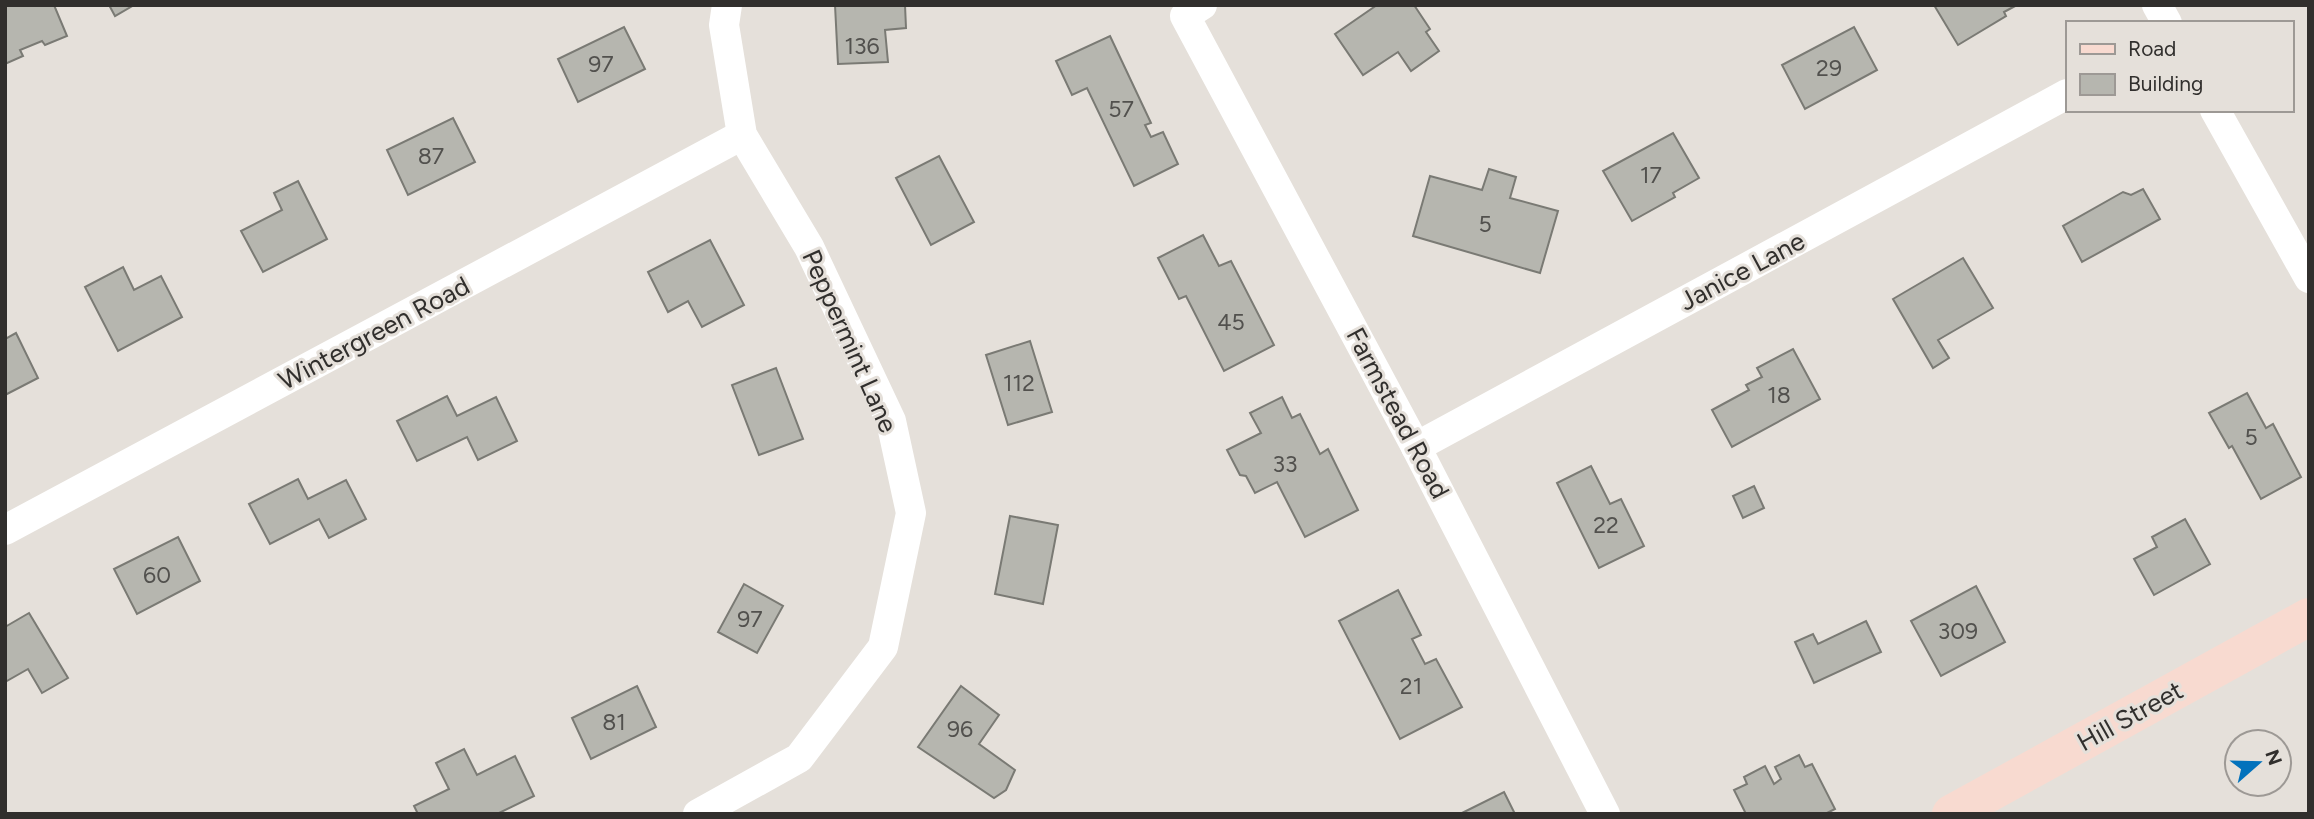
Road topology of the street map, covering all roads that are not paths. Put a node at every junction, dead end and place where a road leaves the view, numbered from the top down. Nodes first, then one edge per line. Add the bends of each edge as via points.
1 (727, 5) edge
2 (2157, 5) edge
3 (1194, 10) edge
4 (2165, 21) edge
5 (2066, 95) edge
6 (2216, 112) edge
7 (742, 135) junction
8 (2309, 278) edge
9 (1416, 447) junction
10 (5, 530) edge
11 (2309, 617) edge
12 (698, 814) edge
13 (1605, 814) edge
14 (1951, 814) edge

1 - 7 street, Peppermint Lane via 724,25
2 - 4 street
3 - 9 street, Farmstead Road
5 - 9 street, Janice Lane
6 - 8 street
7 - 10 street, Wintergreen Road
7 - 12 street, Peppermint Lane via 809,247 891,421 911,513 883,647 799,758
9 - 13 street, Farmstead Road
11 - 14 street, Hill Street

